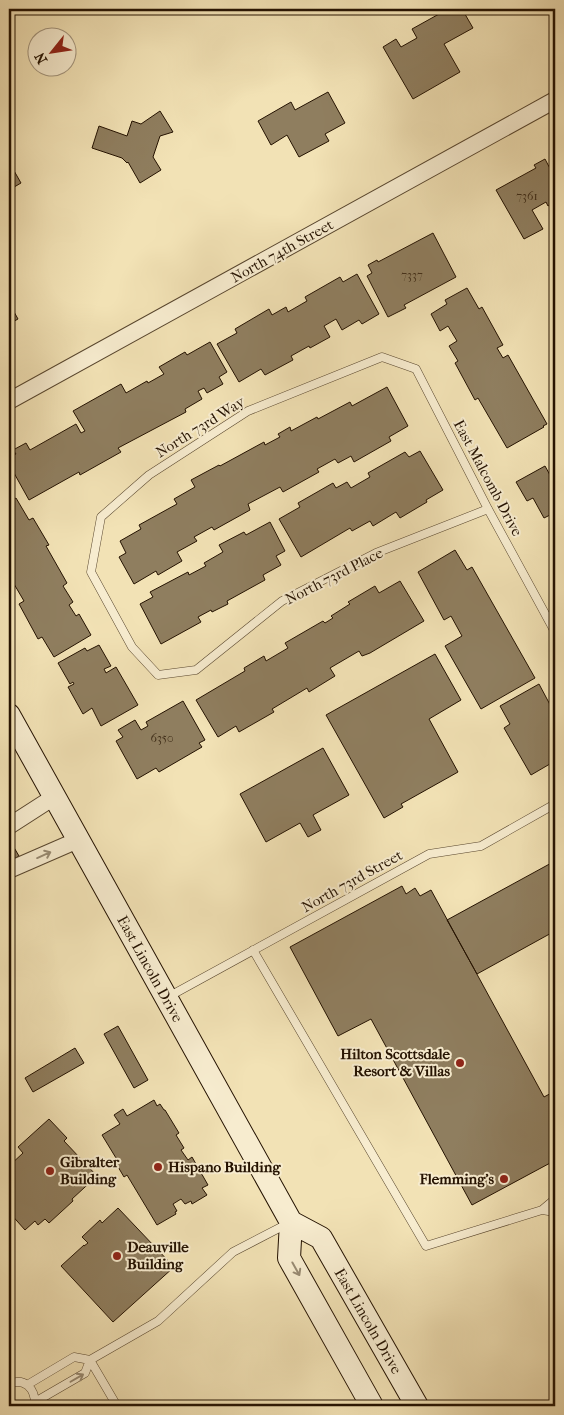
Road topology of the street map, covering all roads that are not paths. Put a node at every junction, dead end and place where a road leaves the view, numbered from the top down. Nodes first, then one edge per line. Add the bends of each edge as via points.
1 (555, 100) edge
2 (382, 357) joint
3 (9, 401) edge
4 (488, 508) junction
5 (555, 632) edge
6 (196, 670) joint
7 (9, 716) edge
8 (54, 797) junction
9 (555, 804) edge
10 (9, 826) edge
11 (78, 840) junction
12 (9, 870) edge
13 (253, 950) junction
14 (166, 998) junction
15 (555, 1199) edge
16 (542, 1210) junction
17 (555, 1212) edge
18 (291, 1222) junction
19 (90, 1360) junction
20 (9, 1384) edge
21 (27, 1385) junction
22 (34, 1404) edge
23 (117, 1406) edge
24 (372, 1406) edge
25 (417, 1406) edge

1 - 3 street, North 74th Street
2 - 4 lane, East Malcomb Drive via 416,369
2 - 6 lane, North 73rd Way via 248,411 149,475 100,517 92,572 132,647 158,675
4 - 5 lane, East Malcomb Drive
4 - 6 lane, North 73rd Place via 376,553 282,601
7 - 8 main road, East Lincoln Drive
8 - 10 street
8 - 11 main road, East Lincoln Drive
9 - 13 lane, North 73rd Street via 481,846 429,854
12 -> 11 street
11 - 14 main road, East Lincoln Drive
13 - 14 lane, North 73rd Street
13 - 16 lane via 426,1246
14 - 18 main road, East Lincoln Drive
15 - 16 lane
16 - 17 lane
18 - 19 lane via 233,1252 158,1321
18 -> 24 main road via 289,1258
18 - 25 main road, East Lincoln Drive via 321,1238
19 - 21 lane via 74,1357
22 -> 19 lane via 85,1373
19 - 23 lane
20 - 21 lane via 15,1381
21 - 22 lane via 33,1392

